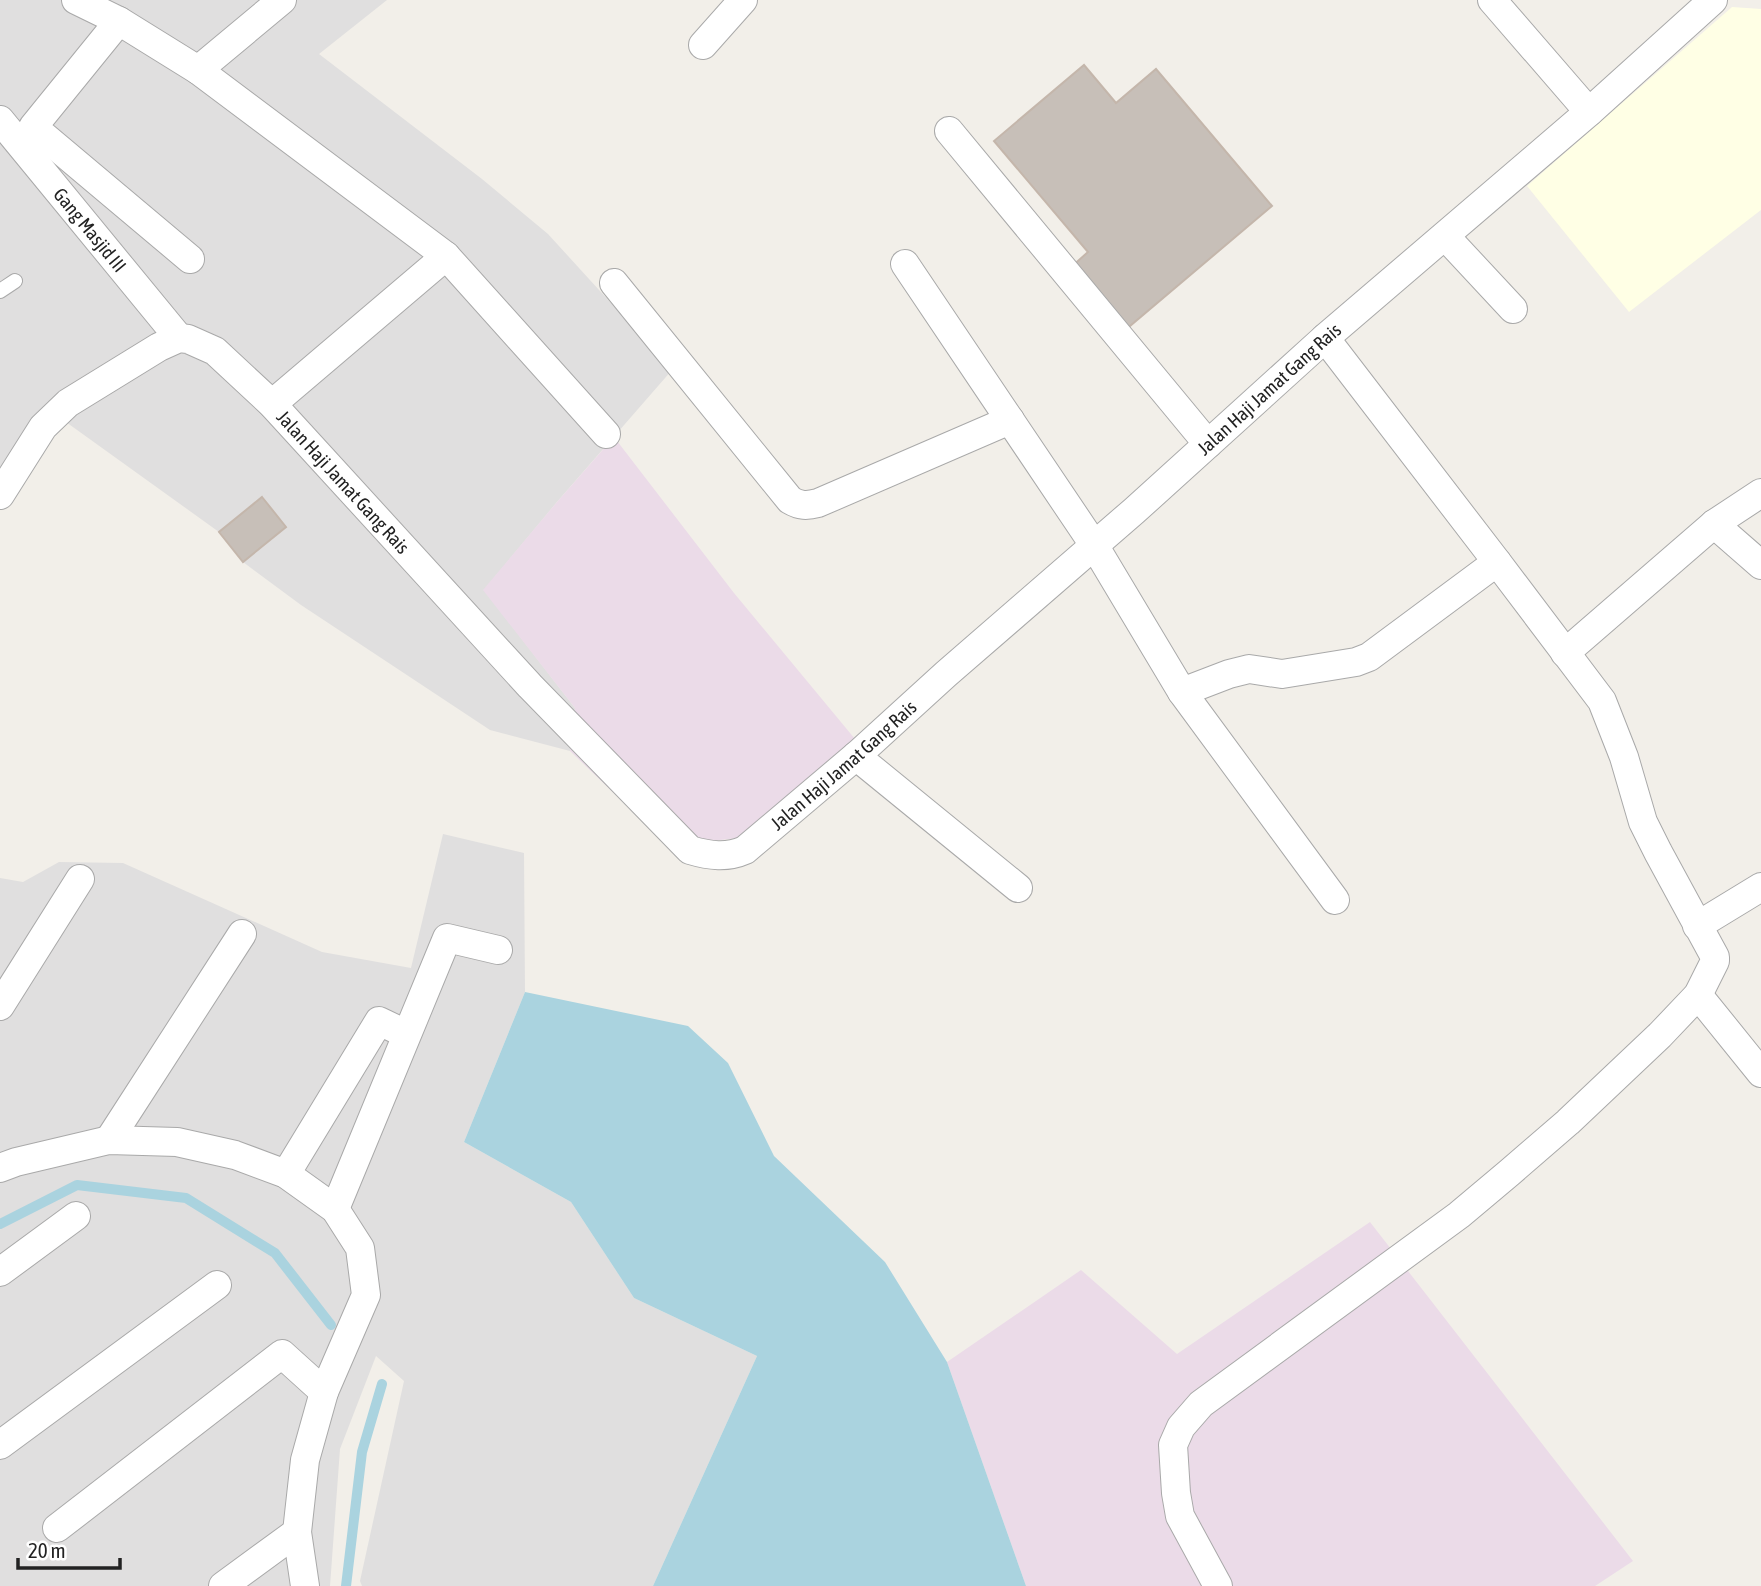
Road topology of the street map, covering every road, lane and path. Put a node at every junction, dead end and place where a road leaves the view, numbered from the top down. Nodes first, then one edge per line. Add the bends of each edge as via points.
1 (282, 0) edge
2 (743, 0) edge
3 (1492, 0) edge
4 (1713, 0) edge
5 (78, 1) edge
6 (119, 21) junction
7 (703, 45) dead end
8 (198, 70) junction
9 (1589, 112) junction
10 (0, 120) edge
11 (949, 131) dead end
12 (1445, 236) junction
13 (446, 256) junction
14 (190, 258) dead end
15 (905, 264) dead end
16 (15, 281) dead end
17 (614, 283) dead end
18 (0, 291) edge
19 (1513, 309) dead end
20 (179, 338) junction
21 (1325, 338) junction
22 (272, 404) junction
23 (1010, 419) junction
24 (606, 434) dead end
25 (1208, 444) junction
26 (1761, 493) edge
27 (0, 494) edge
28 (1714, 524) junction
29 (1094, 545) junction
30 (1497, 562) junction
31 (1761, 565) edge
32 (1565, 653) junction
33 (1182, 692) junction
34 (856, 756) junction
35 (80, 879) dead end
36 (1761, 887) edge
37 (1018, 888) dead end
38 (1335, 901) dead end
39 (1698, 926) junction
40 (242, 934) dead end
41 (498, 950) dead end
42 (1698, 995) junction
43 (0, 1006) edge
44 (406, 1034) junction
45 (1761, 1073) edge
46 (109, 1140) junction
47 (0, 1168) edge
48 (286, 1174) junction
49 (335, 1209) junction
50 (76, 1216) dead end
51 (0, 1272) edge
52 (217, 1285) dead end
53 (324, 1392) junction
54 (0, 1445) edge
55 (57, 1528) dead end
56 (297, 1532) junction
57 (223, 1586) edge
58 (305, 1586) edge
59 (1218, 1586) edge

1 - 8 street
2 - 7 street
3 - 9 street
4 - 9 street, Jalan Haji Jamat Gang Rais
5 - 6 street
6 - 8 street
6 - 14 street via 33,127
8 - 13 street
9 - 12 street, Jalan Haji Jamat Gang Rais
10 - 20 street, Gang Masjid III
11 - 25 street
12 - 19 street
12 - 21 street, Jalan Haji Jamat Gang Rais
13 - 22 street
13 - 24 street
15 - 23 street
16 - 18 lane
17 - 23 street via 797,505 818,503
20 - 22 street, Jalan Haji Jamat Gang Rais via 215,351
20 - 27 street via 68,403 43,427
21 - 25 street, Jalan Haji Jamat Gang Rais
21 - 30 street
22 - 34 street, Jalan Haji Jamat Gang Rais via 530,685 690,850 717,856 745,850
23 - 29 street
25 - 29 street, Jalan Haji Jamat Gang Rais
26 - 28 street
28 - 31 street
28 - 32 street
29 - 33 street
29 - 34 street, Jalan Haji Jamat Gang Rais
30 - 32 street
30 - 33 street via 1369,657 1282,674 1249,669
32 - 39 street via 1602,701 1625,757 1643,822
33 - 38 street
34 - 37 street
35 - 43 street
36 - 39 street
39 - 42 street via 1715,957
40 - 46 street
41 - 44 street via 447,938
42 - 45 street
42 - 59 street via 1607,1087 1460,1215 1201,1404 1181,1427 1173,1445 1180,1516
44 - 48 street via 379,1021
44 - 49 street
46 - 47 street
46 - 48 street via 177,1142 235,1155
48 - 49 street
49 - 53 street via 360,1248 366,1295
50 - 51 street
52 - 54 street
53 - 55 street via 282,1354
53 - 56 street via 304,1461
56 - 57 street
56 - 58 street

